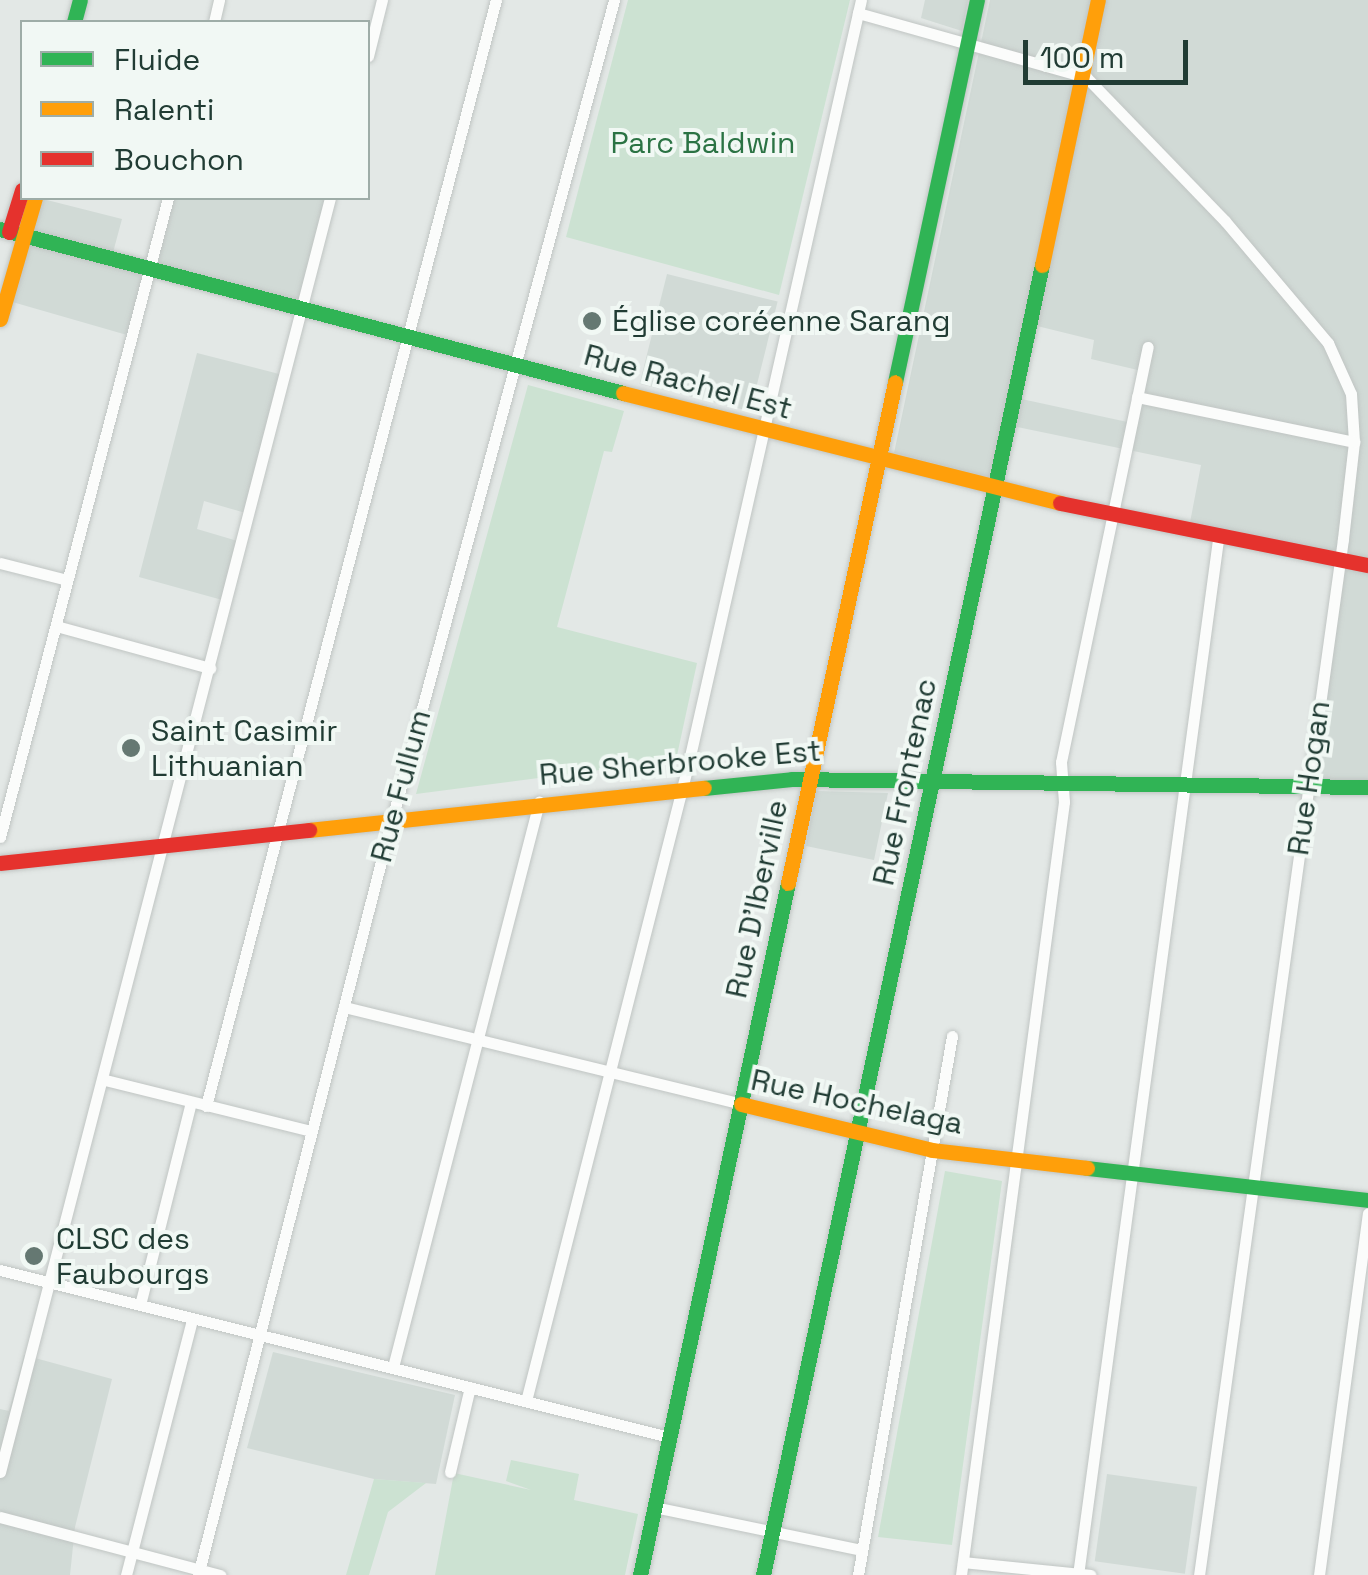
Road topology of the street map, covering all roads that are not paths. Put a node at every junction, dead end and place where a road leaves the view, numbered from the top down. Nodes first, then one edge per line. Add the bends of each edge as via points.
1 (382, 0) edge
2 (496, 0) edge
3 (614, 0) edge
4 (977, 0) edge
5 (1098, 0) edge
6 (859, 6) edge
7 (969, 41) junction
8 (370, 48) edge
9 (1086, 77) junction
10 (20, 198) edge
11 (34, 200) edge
12 (167, 200) edge
13 (330, 200) edge
14 (11, 233) edge
15 (148, 271) junction
16 (302, 310) junction
17 (0, 319) edge
18 (408, 338) junction
19 (1148, 347) dead end
20 (516, 366) junction
21 (1137, 397) junction
22 (759, 429) junction
23 (1354, 442) junction
24 (880, 460) junction
25 (996, 488) junction
26 (1112, 515) junction
27 (1218, 539) junction
28 (1339, 562) junction
29 (0, 563) edge
30 (1368, 565) edge
31 (68, 580) junction
32 (56, 626) junction
33 (210, 668) junction
34 (811, 778) junction
35 (935, 780) junction
36 (1062, 783) junction
37 (1186, 784) junction
38 (1308, 786) junction
39 (1368, 787) edge
40 (681, 788) junction
41 (539, 802) junction
42 (392, 818) junction
43 (277, 832) junction
44 (0, 837) edge
45 (164, 843) junction
46 (0, 863) edge
47 (344, 1007) junction
48 (952, 1036) dead end
49 (477, 1040) junction
50 (609, 1073) junction
51 (105, 1080) junction
52 (191, 1102) junction
53 (741, 1104) junction
54 (206, 1106) junction
55 (311, 1131) junction
56 (859, 1134) junction
57 (932, 1150) junction
58 (1016, 1160) junction
59 (1134, 1175) junction
60 (1252, 1187) junction
61 (1368, 1200) edge
62 (1368, 1213) edge
63 (0, 1270) edge
64 (51, 1282) junction
65 (140, 1305) junction
66 (192, 1319) junction
67 (260, 1335) junction
68 (393, 1367) junction
69 (470, 1387) junction
70 (526, 1402) junction
71 (670, 1437) junction
72 (0, 1472) edge
73 (450, 1472) dead end
74 (654, 1507) junction
75 (0, 1517) edge
76 (773, 1531) junction
77 (862, 1550) junction
78 (132, 1552) junction
79 (962, 1568) edge
80 (199, 1572) edge
81 (1078, 1574) edge
82 (126, 1575) edge
83 (220, 1575) edge
84 (640, 1575) edge
85 (763, 1575) edge
86 (858, 1575) edge
87 (1090, 1575) edge
88 (1199, 1575) edge
89 (1319, 1575) edge

1 - 8 street
2 - 18 street
3 - 20 street, Rue Fullum
4 - 7 main road, Rue D'Iberville
5 - 9 main road, Rue Frontenac
6 - 7 street
6 - 22 street
7 - 9 street
7 - 24 main road, Rue D'Iberville
9 - 23 street, Rue Hogan via 1226,221 1328,343 1352,394
9 - 25 main road, Rue Frontenac
10 - 14 main road
11 - 14 main road
12 - 15 street
13 - 16 street
14 - 15 main road, Rue Rachel Est
14 - 17 main road
15 - 16 main road, Rue Rachel Est
15 - 31 street
16 - 18 main road, Rue Rachel Est
16 - 33 street
18 - 20 main road, Rue Rachel Est
18 - 43 street
19 - 21 street
20 - 22 main road, Rue Rachel Est
20 - 42 street, Rue Fullum
21 - 23 street
21 - 26 street
22 - 24 main road, Rue Rachel Est
22 - 40 street
23 - 28 street, Rue Hogan
24 - 25 main road, Rue Rachel Est
24 - 34 main road, Rue D'Iberville
25 - 26 main road, Rue Rachel Est
25 - 35 main road, Rue Frontenac
26 - 27 main road, Rue Rachel Est
26 - 36 street via 1060,762
27 - 28 main road, Rue Rachel Est
27 - 37 street
28 - 30 main road, Rue Rachel Est
28 - 38 street, Rue Hogan
29 - 31 street
31 - 32 street
32 - 33 street
32 - 44 street
33 - 45 street
34 - 35 main road, Rue Sherbrooke Est
34 - 40 main road, Rue Sherbrooke Est
34 - 53 main road, Rue D'Iberville
35 - 36 main road, Rue Sherbrooke Est
35 - 56 main road, Rue Frontenac
36 - 37 main road, Rue Sherbrooke Est
36 - 58 street
37 - 38 main road, Rue Sherbrooke Est
37 - 59 street
38 - 39 main road, Rue Sherbrooke Est
38 - 60 street, Rue Hogan
40 - 41 main road, Rue Sherbrooke Est
40 - 50 street
41 - 42 main road, Rue Sherbrooke Est
41 - 49 street
42 - 43 main road, Rue Sherbrooke Est
42 - 47 street, Rue Fullum
43 - 45 main road, Rue Sherbrooke Est
43 - 54 street
45 - 46 main road, Rue Sherbrooke Est
45 - 51 street
47 - 49 street, Rue Hochelaga
47 - 55 street, Rue Fullum
48 - 57 street
49 - 50 street, Rue Hochelaga
49 - 68 street
50 - 53 street, Rue Hochelaga
50 - 70 street
51 - 52 street
51 - 64 street
52 - 54 street
52 - 65 street
53 - 56 main road, Rue Hochelaga
53 - 71 main road, Rue D'Iberville
54 - 55 street
55 - 67 street, Rue Fullum
56 - 57 main road, Rue Hochelaga
56 - 76 main road, Rue Frontenac
57 - 58 main road, Rue Hochelaga
57 - 77 street
58 - 59 main road, Rue Hochelaga
58 - 79 street
59 - 60 main road, Rue Hochelaga
59 - 81 street
60 - 61 main road, Rue Hochelaga
60 - 88 street, Rue Hogan
62 - 89 street
63 - 64 street
64 - 65 street
64 - 72 street
65 - 66 street
66 - 67 street
66 - 78 street
67 - 68 street
67 - 80 street, Rue Fullum
68 - 69 street
69 - 70 street
69 - 73 street
70 - 71 street
71 - 74 main road, Rue D'Iberville
74 - 76 street
74 - 84 main road, Rue D'Iberville
75 - 78 street
76 - 77 street
76 - 85 main road, Rue Frontenac
77 - 86 street
78 - 80 street
78 - 82 street
79 - 81 street
80 - 83 street
81 - 87 street

